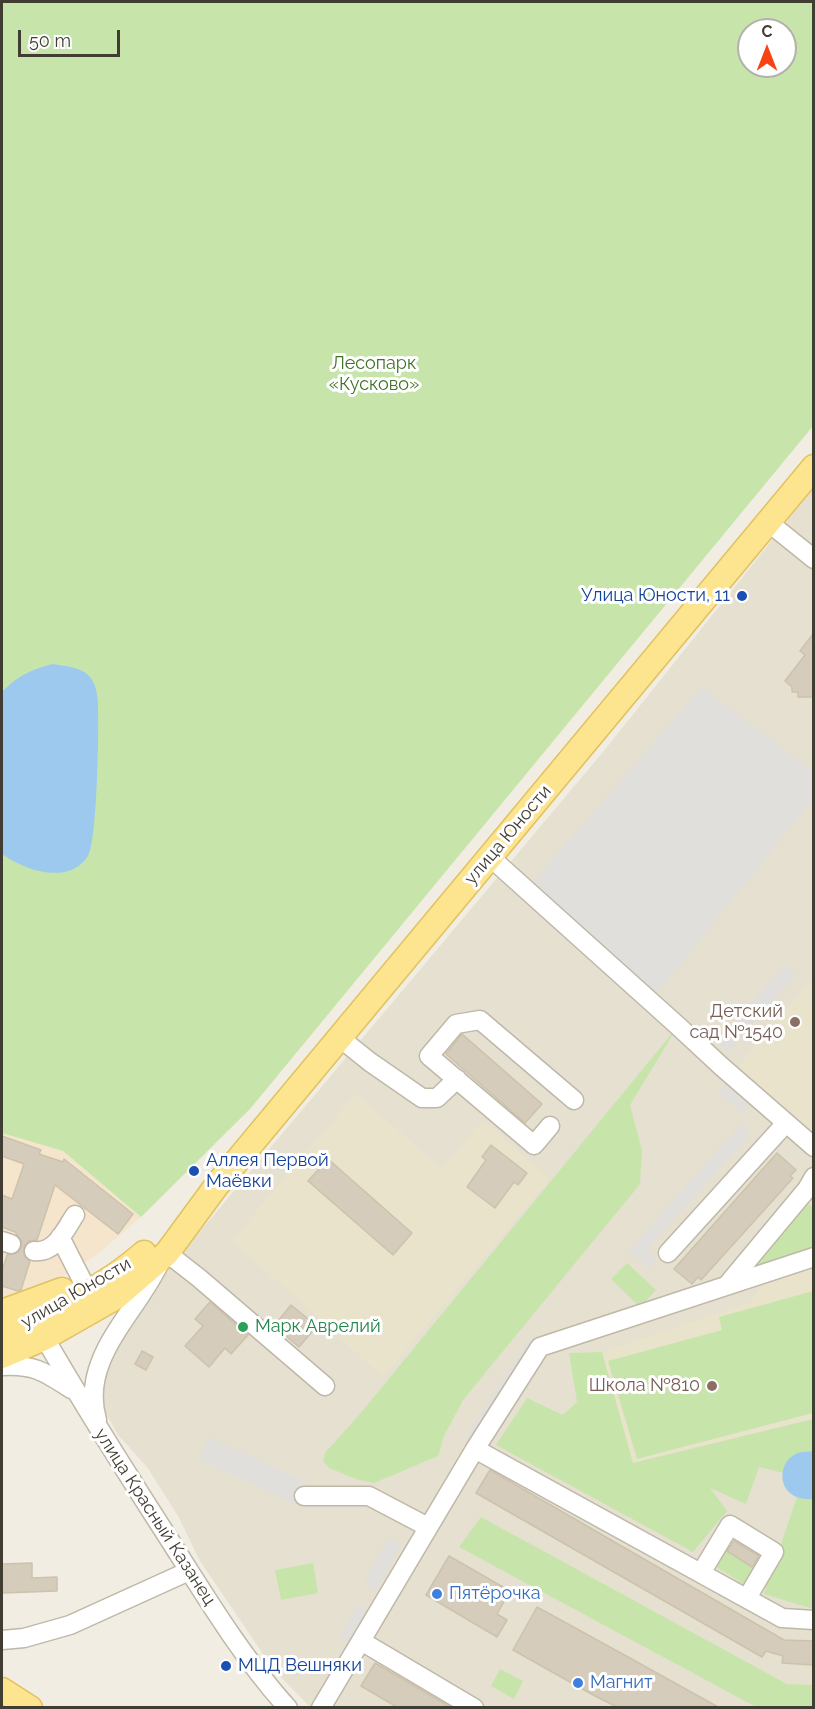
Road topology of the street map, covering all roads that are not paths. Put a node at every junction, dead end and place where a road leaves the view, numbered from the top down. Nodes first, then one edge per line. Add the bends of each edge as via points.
1 (813, 468) edge
2 (768, 522) junction
3 (813, 559) edge
4 (490, 857) junction
5 (340, 1038) junction
6 (457, 1079) junction
7 (573, 1100) dead end
8 (786, 1123) junction
9 (550, 1126) dead end
10 (813, 1147) edge
11 (813, 1177) edge
12 (75, 1215) dead end
13 (60, 1237) junction
14 (34, 1251) dead end
15 (668, 1252) dead end
16 (157, 1255) junction
17 (813, 1257) edge
18 (82, 1280) junction
19 (727, 1285) junction
20 (2, 1312) edge
21 (34, 1320) junction
22 (2, 1334) edge
23 (2, 1356) edge
24 (2, 1366) edge
25 (325, 1386) dead end
26 (76, 1393) junction
27 (101, 1433) junction
28 (475, 1449) junction
29 (304, 1496) dead end
30 (428, 1527) junction
31 (189, 1571) junction
32 (701, 1573) junction
33 (747, 1598) junction
34 (813, 1620) edge
35 (2, 1640) edge
36 (361, 1641) junction
37 (2, 1690) edge
38 (30, 1707) edge
39 (288, 1707) edge
40 (321, 1707) edge
41 (474, 1707) edge

1 - 2 main road, улица Юности
2 - 3 street
2 - 4 main road, улица Юности
4 - 5 main road, улица Юности
4 - 8 street
5 - 6 street via 422,1098 436,1098
5 - 16 main road, улица Юности
6 - 7 street via 429,1056 456,1024 480,1020
6 - 9 street via 534,1145
8 - 10 street
8 - 15 street
11 - 19 street
12 - 13 street
13 - 14 street via 54,1246
13 - 18 street
16 - 18 main road via 109,1267
16 - 21 main road, улица Юности via 116,1297
16 - 25 street via 199,1278
16 - 27 street via 152,1280 106,1350 96,1374 94,1412
17 - 19 street
18 - 21 main road
19 - 28 street via 540,1347
20 - 21 main road
21 - 22 main road, улица Юности
21 - 23 main road, улица Юности
21 - 26 street, улица Красный Казанец
24 - 26 street via 22,1365 49,1374
26 - 27 street, улица Красный Казанец
27 - 31 street, улица Красный Казанец
28 - 30 street
28 - 32 street
29 - 30 street via 369,1496
30 - 36 street
31 - 35 street via 85,1619 45,1633
31 - 39 street, улица Красный Казанец
32 - 33 street
32 - 33 street via 730,1525 774,1552
33 - 34 street via 782,1618
36 - 40 street
36 - 41 street
37 - 38 main road

